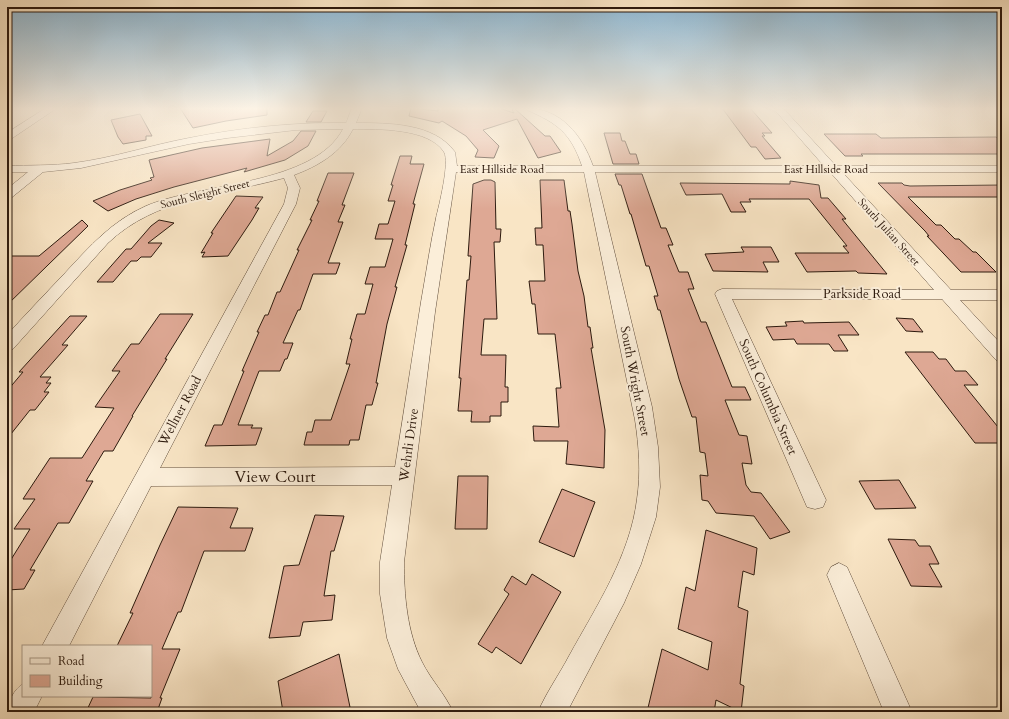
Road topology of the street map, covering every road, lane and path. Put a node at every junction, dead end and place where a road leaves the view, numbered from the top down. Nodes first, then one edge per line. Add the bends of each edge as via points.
1 (185, 142) edge
2 (339, 142) edge
3 (441, 142) edge
4 (577, 142) edge
5 (808, 142) edge
6 (40, 168) junction
7 (7, 169) edge
8 (451, 169) junction
9 (832, 169) junction
10 (1002, 169) edge
11 (589, 170) junction
12 (288, 173) junction
13 (7, 195) edge
14 (722, 294) joint
15 (947, 295) junction
16 (1002, 295) edge
17 (7, 345) edge
18 (1002, 356) edge
19 (404, 476) junction
20 (145, 477) junction
21 (815, 500) dead end
22 (839, 575) dead end
23 (56, 645) edge
24 (28, 697) edge
25 (20, 712) edge
26 (439, 712) edge
27 (552, 712) edge
28 (898, 712) edge

1 - 6 street, East Hillside Road via 81,165
2 - 12 street, South Sleight Street via 330,151
3 - 8 street, East Hillside Road via 448,148
4 - 11 street, South Wright Street
5 - 9 street, South Julian Street
6 - 7 street, East Hillside Road
6 - 13 street
8 - 11 street, East Hillside Road
8 - 19 street, Wehrli Drive
9 - 10 street, East Hillside Road
9 - 11 street, East Hillside Road
9 - 15 street, South Julian Street
11 - 27 street, South Wright Street via 646,426 648,500 637,546 621,585
12 - 17 street, South Sleight Street via 178,199 132,218 103,240
12 - 20 street, Wellner Road via 294,188 290,204
14 - 15 street, Parkside Road
14 - 21 street, South Columbia Street
15 - 16 street, Parkside Road
15 - 18 street, South Julian Street
19 - 20 street, View Court
19 - 26 street, Wehrli Drive via 392,562 392,594 400,638 411,669
20 - 23 street, Wellner Road
22 - 28 street
24 - 25 street

